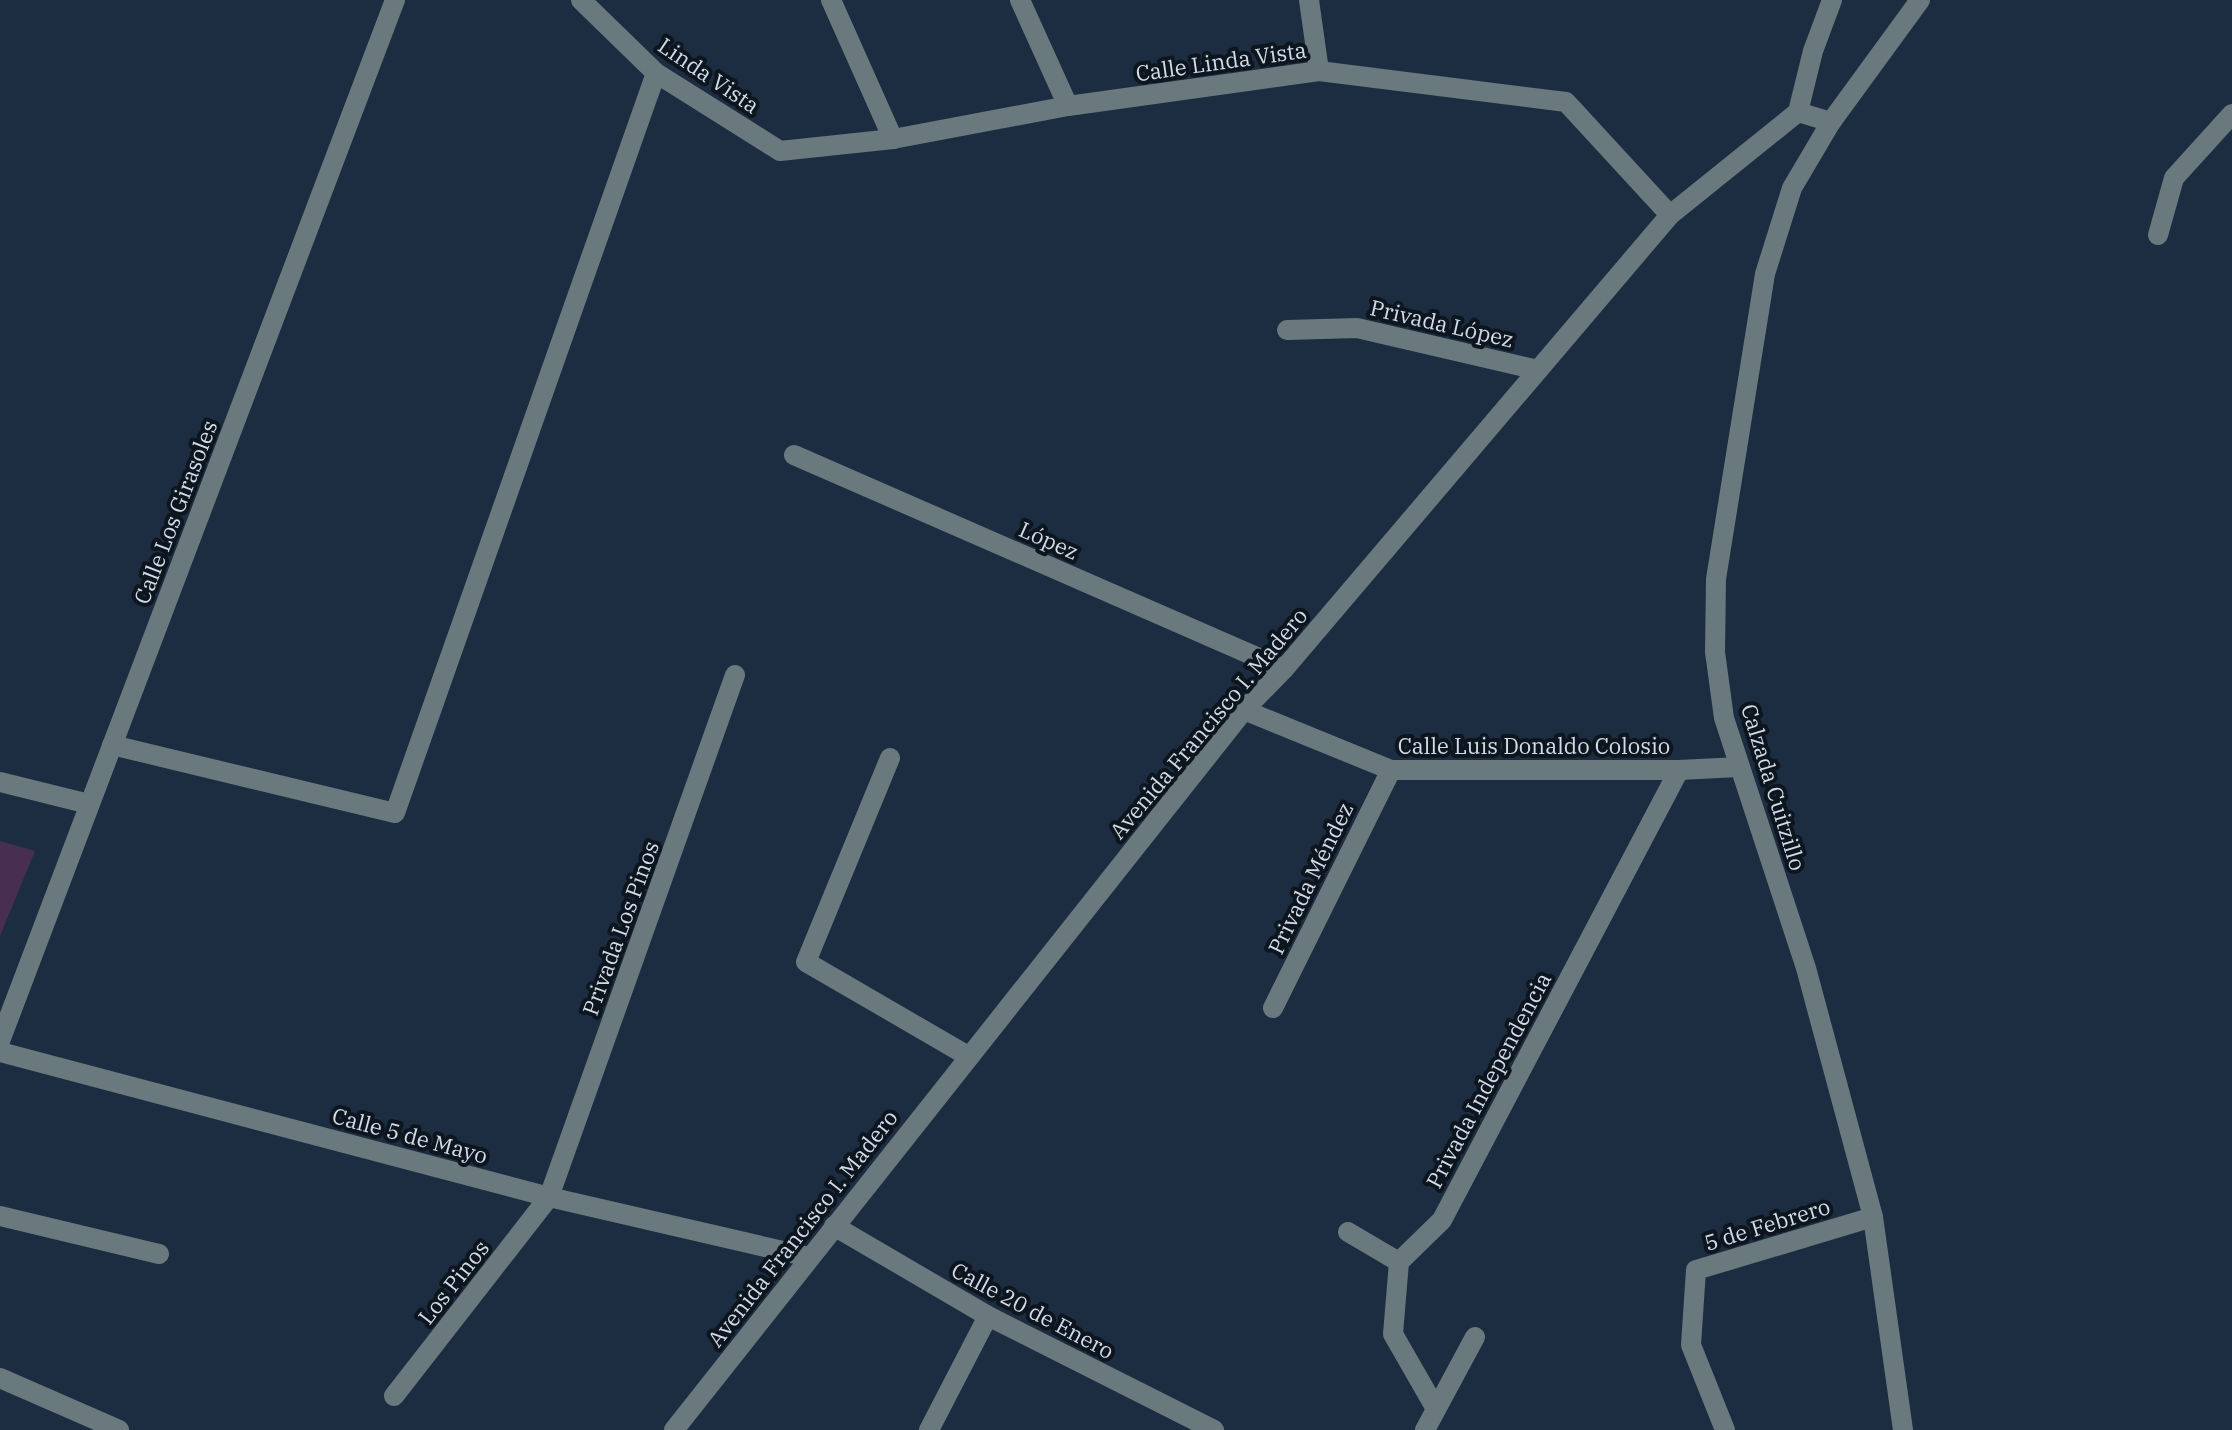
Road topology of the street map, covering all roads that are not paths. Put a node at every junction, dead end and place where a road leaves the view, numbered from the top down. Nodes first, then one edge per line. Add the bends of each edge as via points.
1 (395, 0) edge
2 (581, 0) edge
3 (831, 0) edge
4 (1020, 0) edge
5 (1309, 0) edge
6 (1832, 0) edge
7 (1920, 0) edge
8 (1319, 71) junction
9 (656, 73) junction
10 (1068, 106) junction
11 (1798, 112) junction
12 (2232, 114) edge
13 (1831, 122) junction
14 (893, 139) junction
15 (780, 151) joint
16 (1670, 215) junction
17 (2158, 235) dead end
18 (1287, 330) dead end
19 (1538, 370) junction
20 (794, 455) dead end
21 (1284, 669) junction
22 (735, 675) dead end
23 (1244, 710) junction
24 (112, 745) junction
25 (890, 758) dead end
26 (1739, 767) junction
27 (1391, 770) junction
28 (1679, 770) junction
29 (0, 782) edge
30 (89, 804) junction
31 (1273, 1008) dead end
32 (0, 1041) edge
33 (0, 1052) edge
34 (968, 1056) junction
35 (549, 1197) junction
36 (0, 1216) edge
37 (1873, 1217) junction
38 (834, 1226) junction
39 (1348, 1232) dead end
40 (159, 1254) dead end
41 (809, 1257) junction
42 (1399, 1262) junction
43 (988, 1316) junction
44 (1475, 1337) dead end
45 (0, 1378) edge
46 (394, 1396) dead end
47 (1436, 1409) junction
48 (119, 1430) edge
49 (674, 1430) edge
50 (929, 1430) edge
51 (1214, 1430) edge
52 (1425, 1430) edge
53 (1725, 1430) edge
54 (1903, 1430) edge

1 - 24 street, Calle Los Girasoles
2 - 9 street, Linda Vista
3 - 14 street
4 - 10 street
5 - 8 street
6 - 11 street
7 - 13 street, Calzada Cuitzillo
8 - 10 street, Calle Linda Vista
8 - 16 street, Calle Linda Vista via 1566,102
9 - 15 street, Linda Vista
9 - 24 street via 395,813
10 - 14 street, Calle Linda Vista
11 - 13 street
11 - 16 street, Avenida Francisco I. Madero
12 - 17 street via 2174,178
13 - 26 street, Calzada Cuitzillo via 1792,188 1765,274 1716,579 1715,652 1724,718
14 - 15 street, Calle Linda Vista
16 - 19 street, Avenida Francisco I. Madero
18 - 19 street, Privada López via 1357,328
19 - 21 street, Avenida Francisco I. Madero
20 - 21 street, López
21 - 23 street, Avenida Francisco I. Madero
22 - 35 street, Privada Los Pinos
23 - 27 street, Calle Luis Donaldo Colosio
23 - 34 street, Avenida Francisco I. Madero
24 - 30 street, Calle Los Girasoles
25 - 34 street via 806,962
26 - 28 street, Calle Luis Donaldo Colosio
26 - 37 street, Calzada Cuitzillo via 1806,968
27 - 28 street, Calle Luis Donaldo Colosio
27 - 31 street, Privada Méndez
28 - 42 street, Privada Independencia via 1442,1220
29 - 30 street
30 - 32 street, Calle Los Girasoles
33 - 35 street, Calle 5 de Mayo
34 - 38 street, Avenida Francisco I. Madero
35 - 41 street, Calle 5 de Mayo
35 - 46 street, Los Pinos
36 - 40 street
37 - 53 street, 5 de Febrero via 1696,1270 1691,1345
37 - 54 street, Calzada Cuitzillo
38 - 41 street, Avenida Francisco I. Madero
38 - 43 street, Calle 20 de Enero
39 - 42 street
41 - 49 street, Avenida Francisco I. Madero
42 - 47 street via 1393,1334
43 - 50 street
43 - 51 street, Calle 20 de Enero
44 - 47 street
45 - 48 street
47 - 52 street

